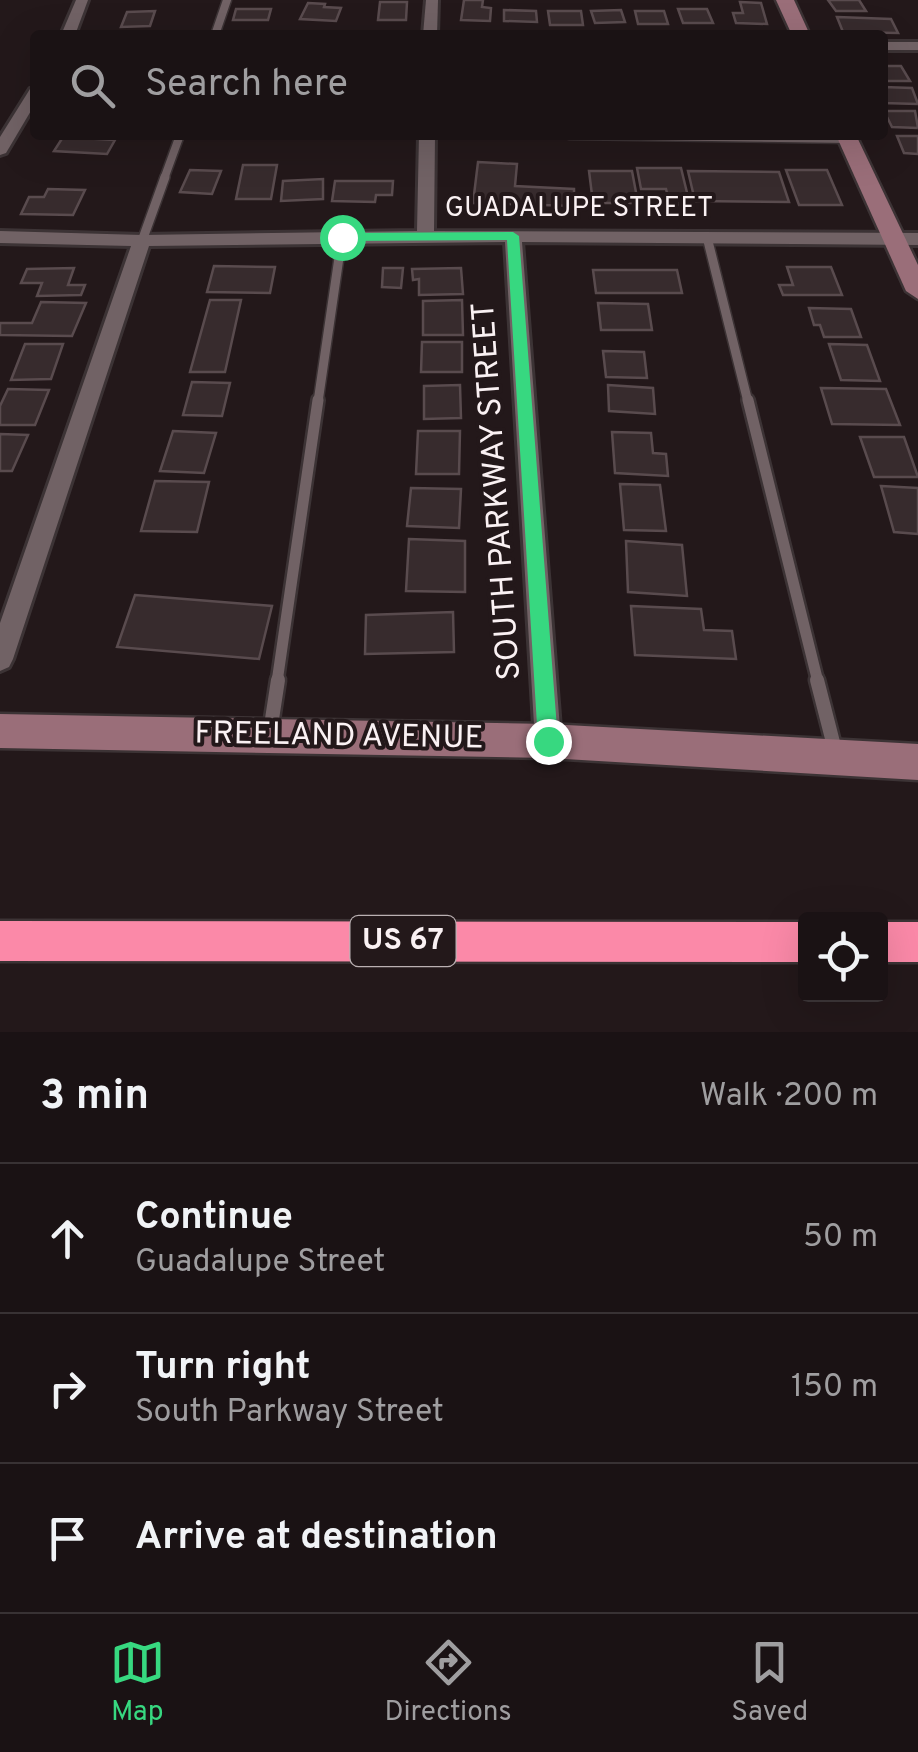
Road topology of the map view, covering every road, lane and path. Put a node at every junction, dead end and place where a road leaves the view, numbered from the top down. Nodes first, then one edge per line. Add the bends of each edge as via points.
1 (82, 0) edge
2 (227, 0) edge
3 (432, 0) edge
4 (784, 0) edge
5 (70, 30) edge
6 (217, 30) edge
7 (430, 30) edge
8 (799, 30) edge
9 (888, 46) edge
10 (918, 46) edge
11 (30, 100) edge
12 (178, 140) edge
13 (428, 140) edge
14 (849, 140) edge
15 (0, 150) edge
16 (425, 236) junction
17 (513, 236) junction
18 (0, 237) edge
19 (342, 237) junction
20 (706, 237) junction
21 (906, 239) edge
22 (142, 241) junction
23 (918, 291) edge
24 (0, 659) edge
25 (0, 731) edge
26 (270, 736) junction
27 (548, 741) junction
28 (836, 758) junction
29 (918, 762) edge
30 (0, 941) edge
31 (798, 942) edge
32 (888, 942) edge
33 (918, 942) edge

1 - 5 street
2 - 6 lane
3 - 7 street
4 - 8 main road
9 - 10 street
11 - 15 street
12 - 22 lane
13 - 16 street
14 - 21 main road
16 - 17 street, GUADALUPE STREET
16 - 19 street, GUADALUPE STREET
17 - 20 street, GUADALUPE STREET
17 - 27 street, SOUTH PARKWAY STREET
18 - 22 street, GUADALUPE STREET
19 - 22 street, GUADALUPE STREET
19 - 26 lane
20 - 21 street, GUADALUPE STREET
20 - 28 lane
21 - 23 main road
22 - 24 street
25 - 26 main road, FREELAND AVENUE
26 - 27 main road, FREELAND AVENUE
27 - 28 main road, FREELAND AVENUE
28 - 29 main road, FREELAND AVENUE
30 - 31 highway, US 67
32 - 33 highway

